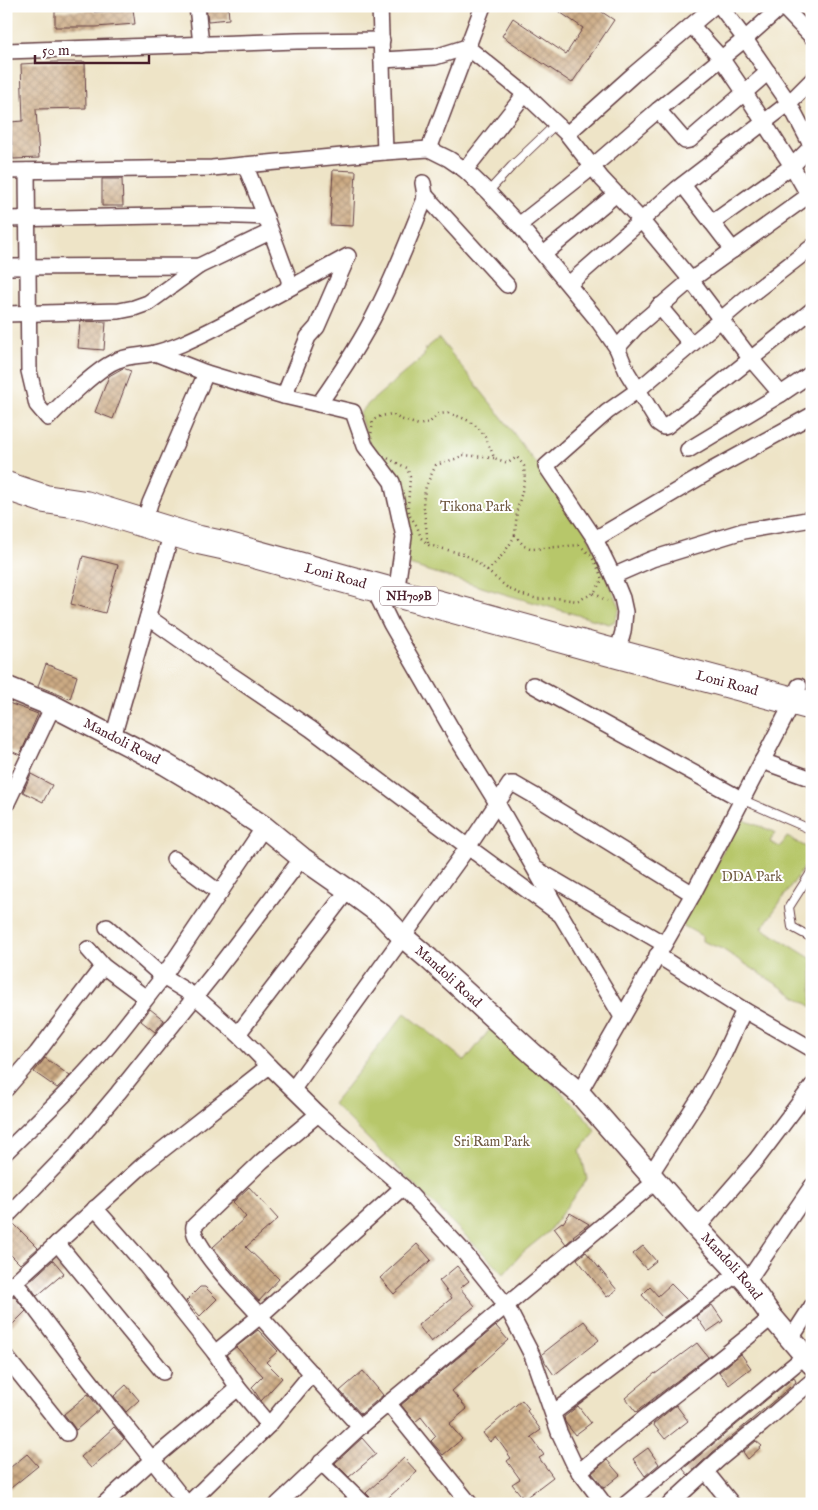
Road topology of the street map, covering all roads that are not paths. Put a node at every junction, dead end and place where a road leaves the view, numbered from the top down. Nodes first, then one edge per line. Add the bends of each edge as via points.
1 (198, 6) edge
2 (380, 6) edge
3 (483, 6) edge
4 (714, 6) edge
5 (720, 6) edge
6 (782, 6) edge
7 (692, 26) junction
8 (812, 36) edge
9 (745, 39) junction
10 (382, 40) junction
11 (201, 45) junction
12 (467, 47) junction
13 (6, 51) edge
14 (721, 58) junction
15 (382, 60) junction
16 (768, 72) junction
17 (812, 80) edge
18 (745, 92) junction
19 (525, 94) junction
20 (789, 103) junction
21 (658, 110) junction
22 (764, 123) junction
23 (556, 124) junction
24 (567, 134) junction
25 (429, 149) junction
26 (385, 152) junction
27 (245, 165) junction
28 (792, 166) junction
29 (592, 167) junction
30 (465, 170) junction
31 (6, 171) edge
32 (27, 171) junction
33 (683, 185) junction
34 (488, 192) junction
35 (616, 194) junction
36 (811, 196) edge
37 (6, 219) edge
38 (27, 219) junction
39 (641, 220) junction
40 (712, 223) junction
41 (268, 225) junction
42 (519, 225) junction
43 (812, 247) edge
44 (732, 250) junction
45 (544, 254) junction
46 (200, 266) junction
47 (6, 267) edge
48 (28, 267) junction
49 (691, 280) junction
50 (569, 284) junction
51 (507, 285) dead end
52 (286, 290) junction
53 (659, 306) junction
54 (812, 310) edge
55 (6, 314) edge
56 (28, 314) junction
57 (721, 319) junction
58 (691, 344) junction
59 (617, 348) junction
60 (155, 353) junction
61 (750, 358) junction
62 (206, 373) junction
63 (812, 373) edge
64 (638, 390) junction
65 (781, 394) junction
66 (284, 396) junction
67 (319, 404) junction
68 (812, 415) edge
69 (688, 450) dead end
70 (6, 473) edge
71 (6, 486) edge
72 (145, 519) junction
73 (812, 519) edge
74 (172, 532) junction
75 (595, 539) junction
76 (613, 576) junction
77 (388, 586) junction
78 (148, 617) junction
79 (621, 639) junction
80 (533, 685) dead end
81 (6, 687) edge
82 (804, 696) edge
83 (53, 706) junction
84 (113, 737) junction
85 (762, 761) junction
86 (812, 779) edge
87 (741, 799) junction
88 (497, 803) junction
89 (6, 805) edge
90 (264, 827) junction
91 (812, 830) edge
92 (468, 848) junction
93 (302, 858) junction
94 (174, 859) dead end
95 (536, 869) junction
96 (812, 872) edge
97 (348, 890) junction
98 (220, 893) junction
99 (693, 894) junction
100 (561, 915) junction
101 (107, 927) dead end
102 (403, 937) junction
103 (812, 938) edge
104 (88, 949) dead end
105 (661, 950) junction
106 (103, 966) junction
107 (163, 977) junction
108 (196, 997) junction
109 (146, 998) junction
110 (744, 1010) junction
111 (622, 1017) junction
112 (238, 1034) junction
113 (812, 1049) edge
114 (269, 1066) junction
115 (812, 1086) edge
116 (6, 1089) edge
117 (293, 1089) junction
118 (579, 1092) junction
119 (318, 1114) junction
120 (6, 1152) edge
121 (653, 1178) junction
122 (812, 1186) edge
123 (403, 1187) junction
124 (95, 1208) junction
125 (6, 1217) edge
126 (696, 1228) junction
127 (57, 1243) junction
128 (743, 1277) junction
129 (11, 1286) edge
130 (506, 1306) junction
131 (812, 1306) edge
132 (260, 1316) junction
133 (772, 1317) junction
134 (790, 1340) junction
135 (215, 1353) junction
136 (6, 1357) edge
137 (808, 1360) edge
138 (164, 1372) dead end
139 (312, 1374) junction
140 (812, 1381) edge
141 (238, 1388) junction
142 (388, 1403) junction
143 (552, 1413) junction
144 (269, 1425) junction
145 (360, 1427) junction
146 (67, 1433) dead end
147 (152, 1460) junction
148 (321, 1462) junction
149 (579, 1472) junction
150 (706, 1472) junction
151 (104, 1504) edge
152 (188, 1504) edge
153 (278, 1504) edge
154 (364, 1504) edge
155 (470, 1504) edge
156 (604, 1504) edge
157 (626, 1504) edge
158 (670, 1504) edge
159 (732, 1504) edge

1 - 11 street
2 - 10 street
3 - 12 street
4 - 7 street
5 - 9 street
6 - 8 street
6 - 9 street
7 - 14 street
7 - 24 street
9 - 14 street
9 - 16 street
10 - 11 street
10 - 15 street
11 - 13 street
12 - 15 street via 435,57
12 - 19 street
12 - 25 street
14 - 18 street
14 - 21 street
15 - 26 street
16 - 18 street
16 - 20 street
17 - 20 street
18 - 21 street via 687,141
18 - 22 street
19 - 23 street
19 - 30 street
20 - 22 street
20 - 28 street via 811,145
21 - 29 street
22 - 28 street
22 - 33 street
23 - 24 street
23 - 34 lane
24 - 29 street
25 - 26 street
25 - 30 street
26 - 27 street
27 - 32 street
27 - 41 street
28 - 36 street
28 - 40 street
29 - 35 street
29 - 42 street
30 - 34 street
31 - 32 street
32 - 38 street
33 - 39 street
33 - 40 street
34 - 42 street
35 - 39 street
35 - 45 street
36 - 44 street
37 - 38 street
38 - 41 street via 211,215
38 - 48 street
39 - 49 street
39 - 50 street
40 - 44 street
41 - 46 street
41 - 52 street via 289,280
42 - 45 street
43 - 57 street
44 - 49 street
45 - 50 street
46 - 48 street
46 - 56 street via 148,303 134,308
47 - 48 street
48 - 56 street
49 - 53 street
49 - 57 street
50 - 59 street
51 - 67 street via 424,189 406,248 376,311
52 - 60 street via 187,342
52 - 66 street via 348,256 317,327 308,337
53 - 58 street
53 - 59 street
54 - 61 street
55 - 56 street
56 - 60 street via 29,371 37,405 48,418 106,366 131,356
57 - 58 street
57 - 61 street
58 - 64 street
59 - 64 street
60 - 62 street
61 - 64 street via 664,427 658,423
61 - 65 street
62 - 66 street
62 - 72 street
63 - 65 street
64 - 75 street via 607,412 546,466
65 - 69 street
66 - 67 street
67 - 77 street via 353,412 365,446 392,482 404,537
68 - 75 street
70 - 72 highway, Loni Road / NH709B via 85,496
71 - 72 highway, Loni Road / NH709B via 46,499
72 - 74 highway, Loni Road / NH709B
72 - 77 highway, Loni Road / NH709B
73 - 76 street via 743,531 652,559
74 - 77 highway, Loni Road / NH709B
74 - 78 street
75 - 76 street
76 - 79 street via 625,612
77 - 79 highway, Loni Road / NH709B via 536,615
77 - 82 highway, Loni Road / NH709B via 599,649
77 - 88 street via 391,624
78 - 84 street
78 - 92 street via 311,728
79 - 82 highway, Loni Road / NH709B via 785,685
80 - 87 street
81 - 83 street, Mandoli Road
82 - 85 street
83 - 84 street, Mandoli Road
83 - 89 street
84 - 90 street, Mandoli Road via 210,790
85 - 86 street
85 - 87 street
87 - 91 lane
87 - 99 street
88 - 92 street
88 - 95 street
88 - 99 street via 512,783
90 - 93 street, Mandoli Road
90 - 98 street
92 - 100 street
92 - 102 street
93 - 97 street, Mandoli Road
93 - 108 street
94 - 98 street
95 - 100 street
95 - 105 street
96 - 103 lane via 789,907 792,927
97 - 102 street, Mandoli Road via 382,915
97 - 112 street
98 - 107 street
99 - 105 street
100 - 111 street
101 - 107 street
102 - 117 street
102 - 118 street, Mandoli Road
104 - 106 street
105 - 110 street
105 - 111 street
106 - 109 street
106 - 116 street
107 - 108 street
107 - 109 street
108 - 112 street
108 - 125 street via 65,1156
109 - 120 street via 94,1064
110 - 113 street
110 - 121 street via 702,1094
111 - 118 street
112 - 114 street
114 - 117 street
114 - 124 street
115 - 126 street via 756,1160
117 - 119 street
118 - 121 street, Mandoli Road
119 - 123 street
119 - 132 street via 262,1161 192,1230 216,1268
121 - 126 street, Mandoli Road
121 - 130 street
122 - 128 street
123 - 130 street via 462,1250
123 - 132 street
124 - 127 street
124 - 135 street via 146,1265
126 - 128 street, Mandoli Road
127 - 129 street
127 - 138 street
128 - 133 street, Mandoli Road
128 - 143 street
129 - 147 street
130 - 142 street
130 - 143 street via 532,1355
131 - 134 street
132 - 135 street
132 - 139 street
133 - 134 street, Mandoli Road
133 - 149 street
134 - 137 street, Mandoli Road
135 - 141 street
136 - 146 street
137 - 157 street
139 - 144 street
139 - 145 street
140 - 150 street
141 - 144 street
141 - 147 street
142 - 145 street
142 - 155 street
143 - 149 street
144 - 152 street
145 - 148 street
147 - 151 street
147 - 152 street
148 - 153 street
148 - 154 street
149 - 156 street
150 - 158 street
150 - 159 street

